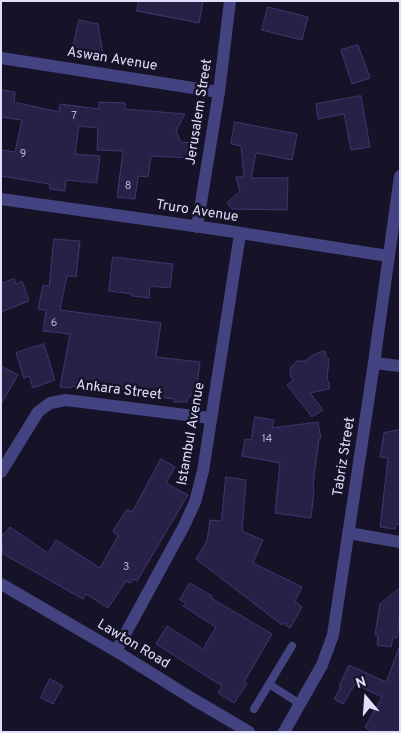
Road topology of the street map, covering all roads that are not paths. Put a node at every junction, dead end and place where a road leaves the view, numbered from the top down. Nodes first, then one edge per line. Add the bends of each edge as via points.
1 (230, 1) edge
2 (1, 58) edge
3 (219, 92) junction
4 (400, 176) edge
5 (1, 199) edge
6 (197, 227) junction
7 (240, 234) junction
8 (388, 256) junction
9 (374, 362) junction
10 (400, 366) edge
11 (210, 418) junction
12 (1, 472) edge
13 (348, 534) junction
14 (400, 542) edge
15 (1, 584) edge
16 (292, 646) dead end
17 (116, 651) junction
18 (269, 684) junction
19 (300, 704) junction
20 (254, 709) dead end
21 (249, 732) edge
22 (284, 732) edge

1 - 3 street, Jerusalem Street
2 - 3 street, Aswan Avenue
3 - 6 street, Jerusalem Street
4 - 8 street, Tabriz Street
5 - 6 street, Truro Avenue
6 - 7 street, Truro Avenue
7 - 8 street, Truro Avenue
7 - 11 street, Istambul Avenue
8 - 9 street, Tabriz Street
9 - 10 street
9 - 13 street, Tabriz Street
11 - 12 street, Ankara Street via 66,400 50,403 38,412
11 - 17 street, Istambul Avenue via 195,502
13 - 14 street
13 - 19 street, Tabriz Street via 329,651
15 - 17 street, Lawton Road
16 - 18 lane
17 - 21 street, Lawton Road
18 - 19 lane
18 - 20 lane
19 - 22 street, Tabriz Street

